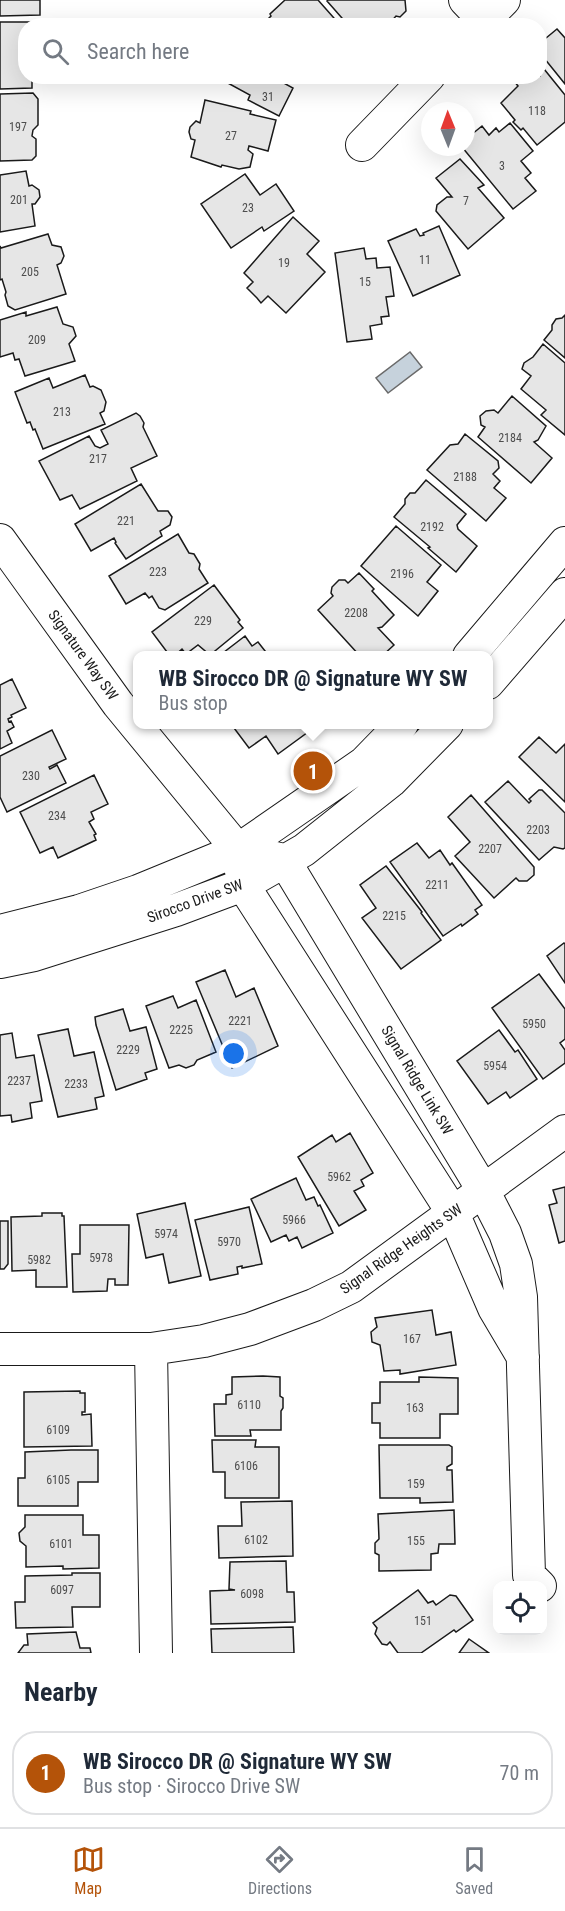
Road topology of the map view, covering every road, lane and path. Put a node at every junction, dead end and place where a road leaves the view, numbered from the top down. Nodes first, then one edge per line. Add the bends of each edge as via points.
1 (421, 84) edge
2 (362, 146) dead end
3 (0, 540) edge
4 (565, 543) edge
5 (565, 594) edge
6 (473, 651) edge
7 (493, 678) edge
8 (133, 722) edge
9 (139, 729) edge
10 (397, 729) edge
11 (442, 729) edge
12 (238, 850) junction
13 (284, 860) junction
14 (243, 885) junction
15 (0, 931) edge
16 (0, 962) edge
17 (565, 1131) edge
18 (483, 1190) junction
19 (453, 1213) junction
20 (0, 1349) edge
21 (151, 1349) junction
22 (523, 1357) junction
23 (535, 1581) edge
24 (547, 1592) edge
25 (565, 1592) edge
26 (156, 1653) edge

1 - 2 street
3 - 8 street, Signature Way SW
4 - 6 street
5 - 7 street
9 - 12 street, Signature Way SW
10 - 12 street, Sirocco Drive SW via 364,763
11 - 13 street, Sirocco Drive SW via 391,781 304,850
12 - 13 street
12 - 14 street
12 - 15 street, Sirocco Drive SW via 138,891
13 - 14 street, Sirocco Drive SW
13 - 18 street, Signal Ridge Link SW
14 - 16 street, Sirocco Drive SW via 34,955
14 - 19 street, Signal Ridge Link SW
17 - 18 street, Signal Ridge Heights SW
18 - 19 street, Signal Ridge Heights SW
18 - 22 street, Signal Ridge Link SW via 516,1264
19 - 21 street, Signal Ridge Heights SW via 351,1287 314,1305 250,1329
19 - 22 street, Signal Ridge Link SW via 494,1308
20 - 21 street, Signal Ridge Heights SW
21 - 26 street
22 - 23 street, Signal Ridge Link SW via 529,1575
24 - 25 street, Signal Ridge Link SW

